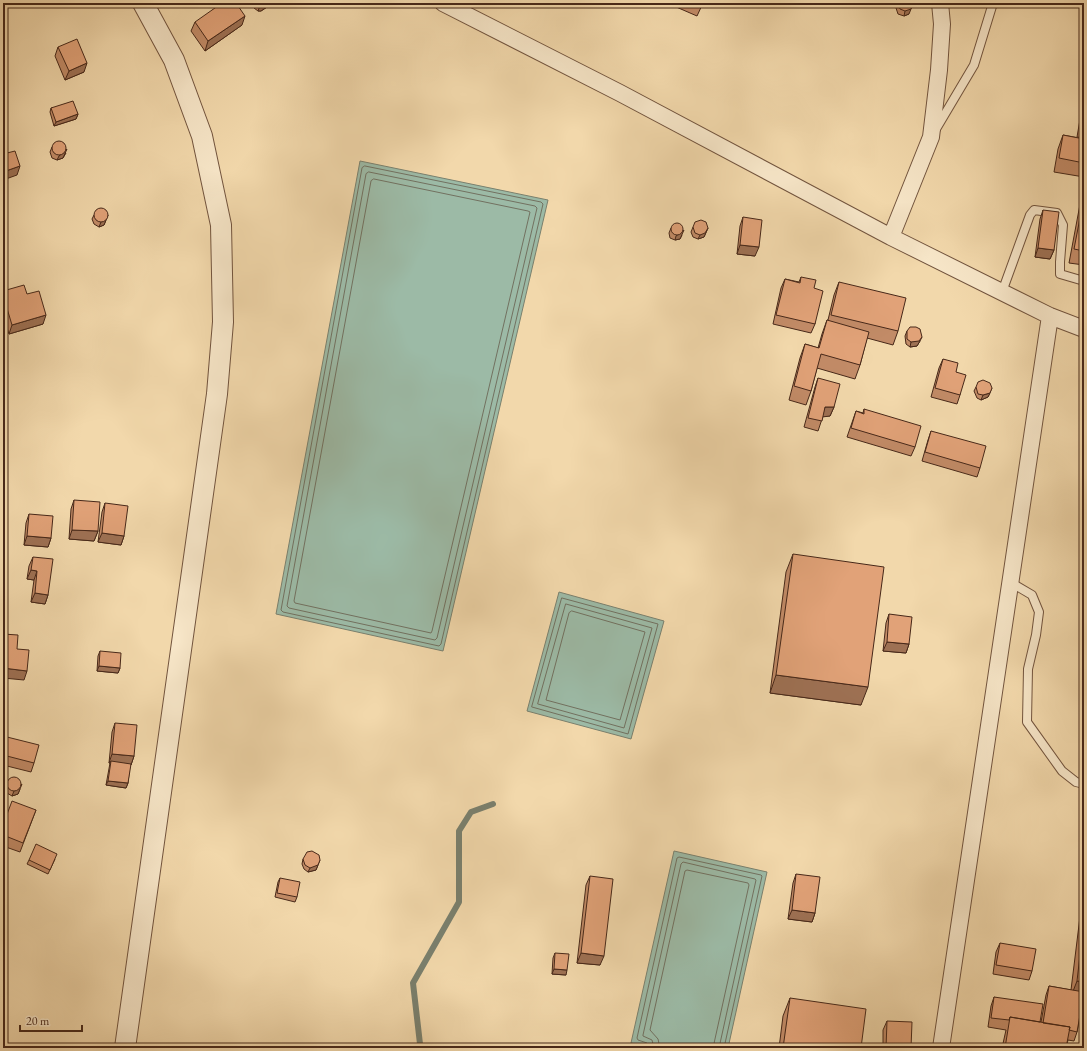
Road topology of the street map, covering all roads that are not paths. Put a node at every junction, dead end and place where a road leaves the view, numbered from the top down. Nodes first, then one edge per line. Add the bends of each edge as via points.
1 (443, 3) edge
2 (940, 3) edge
3 (993, 3) edge
4 (149, 6) edge
5 (931, 137) junction
6 (891, 237) junction
7 (1084, 280) edge
8 (1002, 292) junction
9 (1050, 316) junction
10 (1084, 329) edge
11 (1010, 582) junction
12 (1084, 784) edge
13 (125, 1048) edge
14 (941, 1048) edge

1 - 6 street via 620,93
2 - 5 street via 942,24 939,70
3 - 5 lane via 974,65
4 - 13 street via 174,60 202,136 221,225 223,322 217,394
5 - 6 street
6 - 8 street
7 - 8 lane via 1060,274 1063,225 1057,213 1034,210
8 - 9 street
9 - 10 street
9 - 11 street
11 - 12 lane via 1032,595 1039,612 1028,670 1027,722 1062,771 1076,782
11 - 14 street

